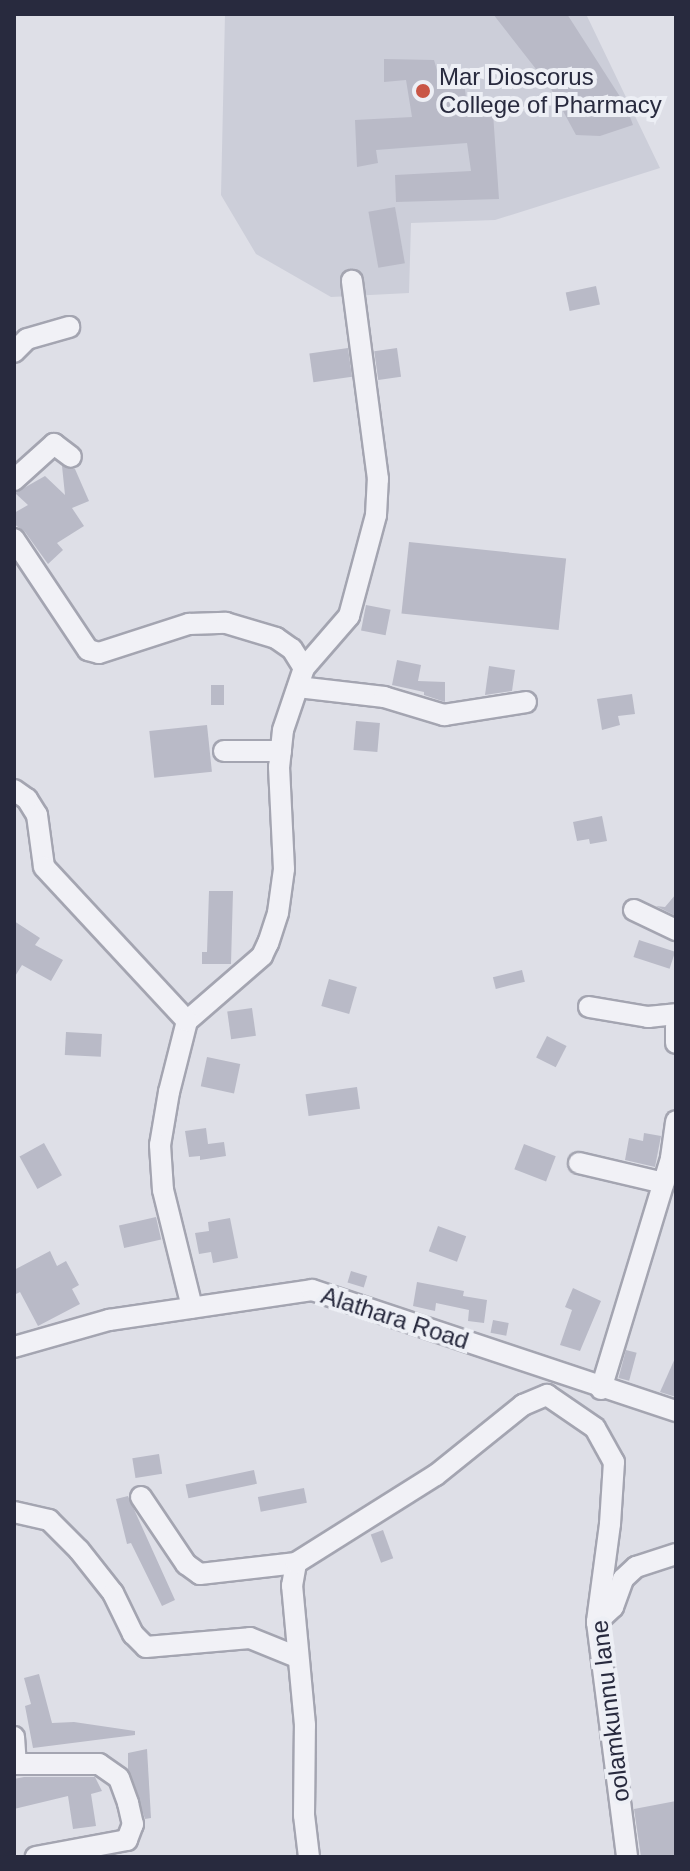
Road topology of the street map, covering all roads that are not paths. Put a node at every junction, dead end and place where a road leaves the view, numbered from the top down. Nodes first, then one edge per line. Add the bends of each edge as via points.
1 (352, 281) dead end
2 (69, 327) dead end
3 (14, 352) edge
4 (71, 457) dead end
5 (14, 480) edge
6 (14, 539) edge
7 (301, 677) junction
8 (526, 702) dead end
9 (224, 751) dead end
10 (281, 751) junction
11 (14, 790) edge
12 (634, 910) dead end
13 (676, 930) edge
14 (589, 1007) dead end
15 (676, 1014) edge
16 (187, 1021) junction
17 (676, 1026) edge
18 (676, 1043) edge
19 (676, 1121) edge
20 (579, 1163) dead end
21 (664, 1183) junction
22 (192, 1307) junction
23 (14, 1347) edge
24 (601, 1389) junction
25 (676, 1411) edge
26 (141, 1497) dead end
27 (14, 1512) edge
28 (676, 1554) edge
29 (296, 1563) junction
30 (597, 1622) junction
31 (297, 1657) junction
32 (14, 1737) edge
33 (15, 1764) edge
34 (36, 1857) edge
35 (309, 1857) edge
36 (627, 1857) edge

1 - 7 street via 378,479 376,515 349,616
2 - 3 street via 27,339
4 - 5 street via 54,444
6 - 7 street via 88,650 99,653 189,624 226,623 276,638 292,649
7 - 8 street via 444,715
7 - 10 street
9 - 10 street
10 - 16 street via 284,869 268,943 262,956
11 - 16 street via 37,815 44,867
12 - 13 street
14 - 15 street via 648,1017
16 - 22 street via 160,1145 163,1190
17 - 18 street
19 - 21 street
20 - 21 street
21 - 24 street
22 - 23 street, Alathara Road via 109,1320
22 - 24 street, Alathara Road via 312,1290
24 - 25 street, Alathara Road
26 - 29 street via 186,1564 200,1574
27 - 31 street via 49,1520 79,1550 146,1647 250,1638
28 - 30 street via 636,1567 623,1579 613,1607
29 - 30 street, oolamkunnu lane via 436,1475 531,1399 547,1395 595,1428 614,1462
29 - 31 street via 292,1586
30 - 36 street, oolamkunnu lane
31 - 35 street
32 - 33 street
33 - 34 street via 99,1764 119,1778 133,1824 127,1840

